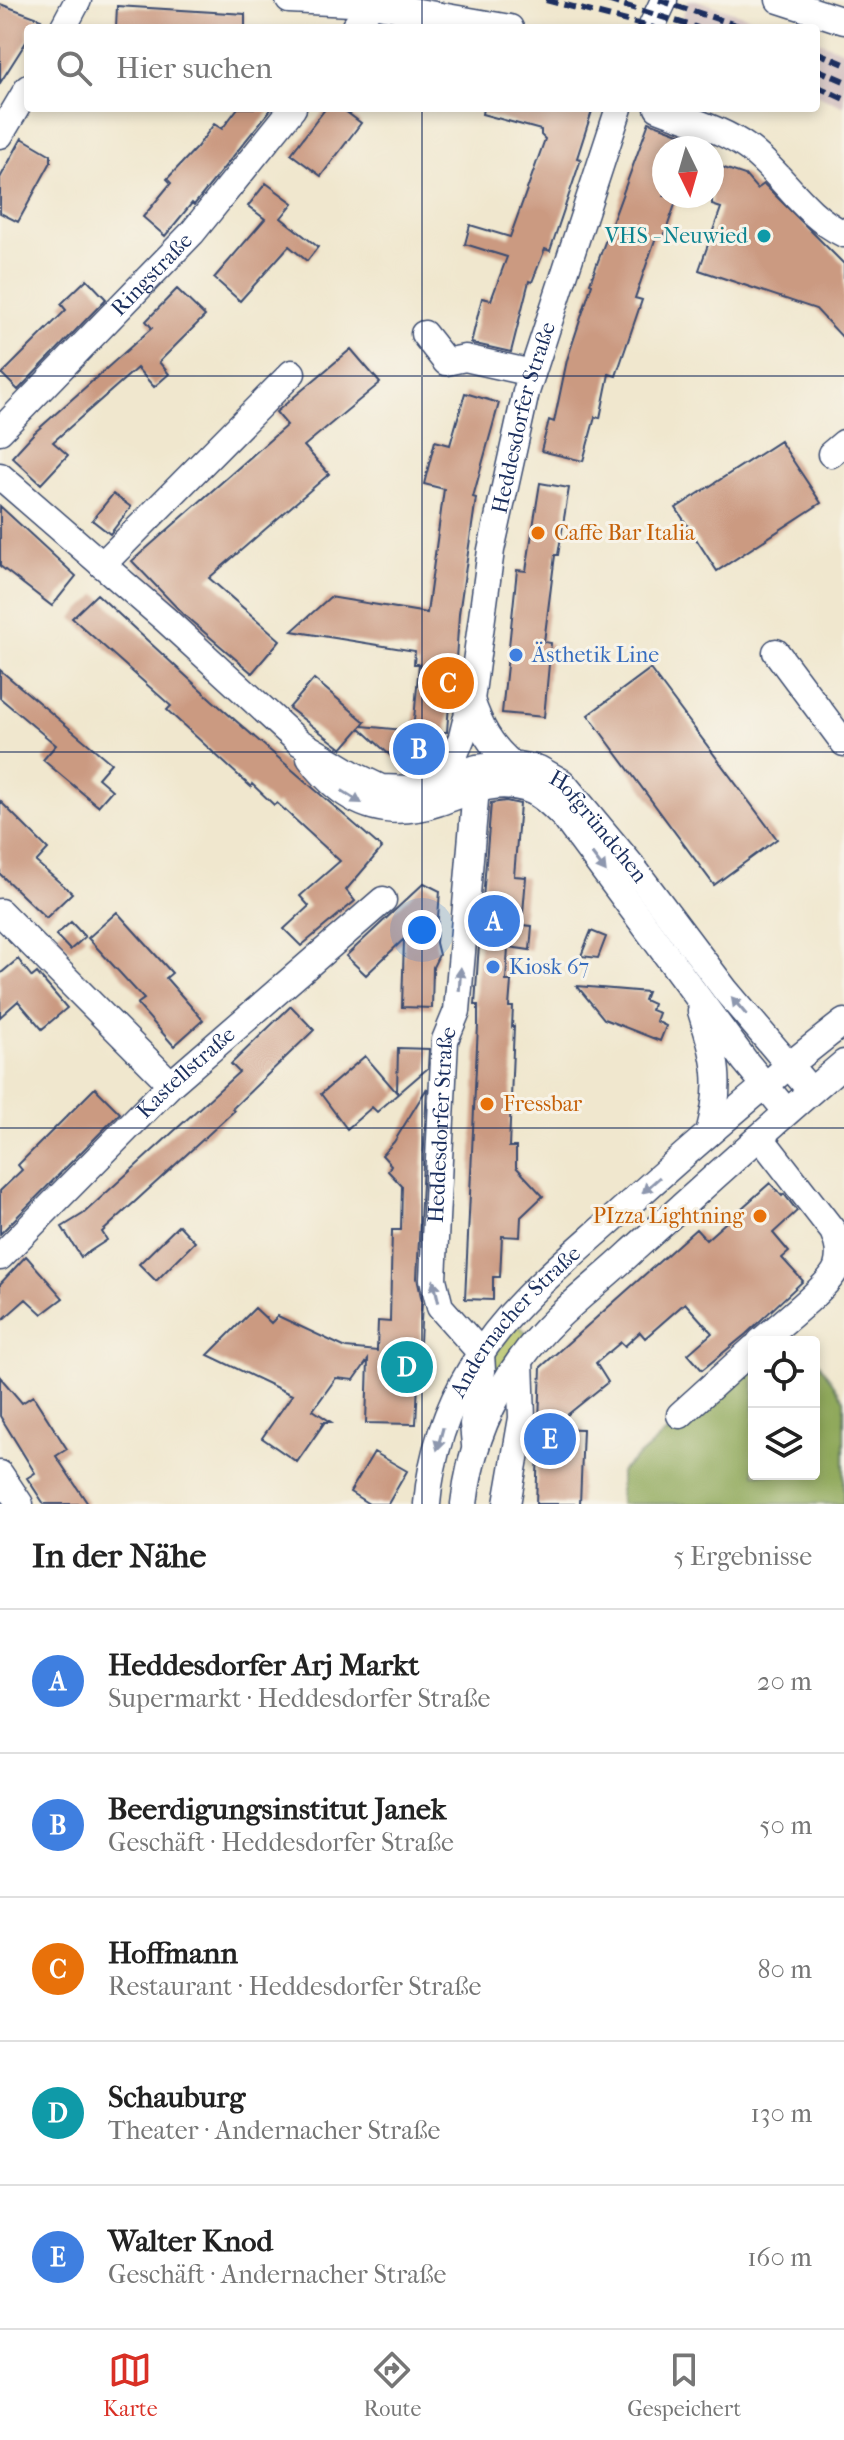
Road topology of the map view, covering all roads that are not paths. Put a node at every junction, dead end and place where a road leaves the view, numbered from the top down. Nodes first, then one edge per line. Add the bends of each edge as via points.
1 (78, 0) edge
2 (289, 0) edge
3 (664, 0) edge
4 (779, 0) edge
5 (372, 4) junction
6 (844, 21) edge
7 (65, 24) edge
8 (357, 24) edge
9 (487, 24) edge
10 (653, 24) edge
11 (24, 95) edge
12 (290, 112) edge
13 (618, 112) edge
14 (668, 112) edge
15 (0, 135) edge
16 (844, 234) edge
17 (424, 334) dead end
18 (292, 373) dead end
19 (532, 373) junction
20 (0, 431) edge
21 (0, 476) edge
22 (102, 565) junction
23 (776, 652) dead end
24 (471, 700) junction
25 (462, 737) junction
26 (299, 742) junction
27 (844, 743) edge
28 (491, 776) junction
29 (445, 778) junction
30 (383, 900) dead end
31 (0, 912) edge
32 (695, 992) junction
33 (844, 1022) edge
34 (844, 1063) edge
35 (789, 1066) junction
36 (171, 1084) junction
37 (765, 1086) junction
38 (811, 1091) junction
39 (787, 1112) junction
40 (709, 1133) junction
41 (760, 1137) junction
42 (0, 1257) edge
43 (767, 1336) edge
44 (481, 1353) junction
45 (748, 1353) edge
46 (520, 1361) junction
47 (680, 1415) dead end
48 (475, 1445) junction
49 (0, 1474) edge
50 (431, 1476) junction
51 (20, 1504) edge
52 (409, 1504) edge
53 (427, 1504) edge
54 (464, 1504) edge
55 (507, 1504) edge

1 - 7 street
2 - 5 street
3 - 10 street
4 - 6 street
5 - 8 street
5 - 9 street
11 - 15 street
12 - 20 street, Ringstraße via 192,233
13 - 19 street, Heddesdorfer Straße
14 - 16 street via 750,149 823,224
17 - 19 street via 446,362 465,358
18 - 22 street
19 - 24 street, Heddesdorfer Straße via 491,550
21 - 22 street
22 - 26 street
23 - 27 street
24 - 25 street, Heddesdorfer Straße
24 - 28 street via 495,751
25 - 28 street via 468,757
25 - 29 street, Heddesdorfer Straße
26 -> 28 street via 345,794 377,809 415,809
26 - 29 street via 381,788 411,789
28 - 29 street
28 -> 32 street, Hofgründchen via 531,791 565,818
35 -> 28 street, Hofgründchen via 562,782 539,769
44 -> 28 street, Heddesdorfer Straße via 440,1307 433,1279 445,1040 457,1011
30 - 36 street, Kastellstraße
31 - 36 street
32 - 37 street, Hofgründchen
32 - 40 street via 717,1073
33 - 35 street, Andernacher Straße
34 - 38 street, Andernacher Straße
35 - 37 street, Andernacher Straße
35 - 38 street, Hofgründchen
36 - 42 street, Kastellstraße
37 - 39 street, Hofgründchen
37 - 40 street, Andernacher Straße
38 - 39 street, Andernacher Straße
39 - 41 street, Andernacher Straße
40 -> 44 street, Andernacher Straße via 547,1278
41 - 43 street via 833,1231 839,1256 831,1278
41 - 46 street, Andernacher Straße via 562,1315
44 - 48 street
44 -> 50 street, Andernacher Straße via 448,1416
45 - 47 street
46 - 48 street, Andernacher Straße
46 - 55 street, Andernacher Straße via 522,1418
48 - 54 street, Andernacher Straße
49 - 51 street
50 - 52 street
50 - 53 street, Andernacher Straße

